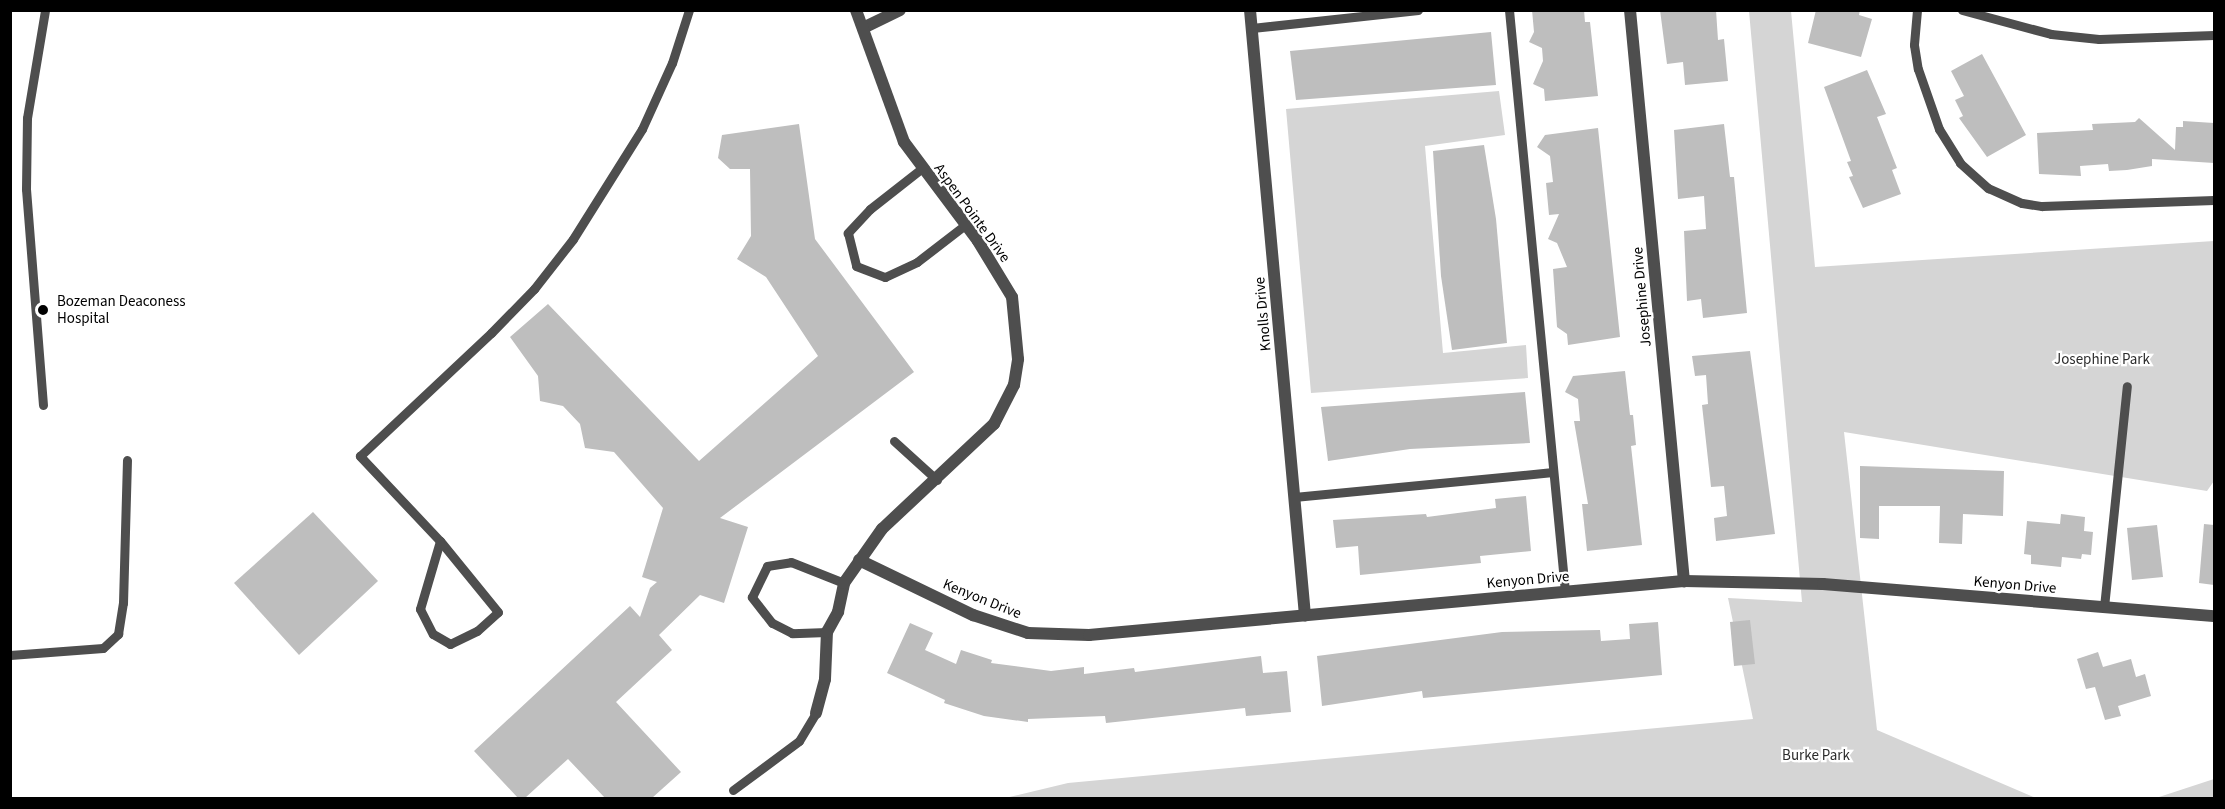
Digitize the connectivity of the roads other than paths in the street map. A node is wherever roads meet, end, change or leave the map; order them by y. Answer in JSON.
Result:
{"nodes":[{"id":1,"x":45,"y":10,"type":"edge"},
{"id":2,"x":689,"y":10,"type":"edge"},
{"id":3,"x":856,"y":10,"type":"edge"},
{"id":4,"x":900,"y":10,"type":"edge"},
{"id":5,"x":1250,"y":10,"type":"edge"},
{"id":6,"x":1418,"y":10,"type":"edge"},
{"id":7,"x":1509,"y":10,"type":"edge"},
{"id":8,"x":1630,"y":10,"type":"edge"},
{"id":9,"x":1917,"y":10,"type":"edge"},
{"id":10,"x":1962,"y":10,"type":"edge"},
{"id":11,"x":862,"y":28,"type":"junction"},
{"id":12,"x":1252,"y":28,"type":"junction"},
{"id":13,"x":2214,"y":35,"type":"edge"},
{"id":14,"x":921,"y":169,"type":"junction"},
{"id":15,"x":2214,"y":200,"type":"edge"},
{"id":16,"x":965,"y":225,"type":"junction"},
{"id":17,"x":2127,"y":386,"type":"dead end"},
{"id":18,"x":43,"y":405,"type":"dead end"},
{"id":19,"x":894,"y":441,"type":"dead end"},
{"id":20,"x":127,"y":460,"type":"dead end"},
{"id":21,"x":1553,"y":472,"type":"junction"},
{"id":22,"x":937,"y":480,"type":"junction"},
{"id":23,"x":1294,"y":497,"type":"junction"},
{"id":24,"x":440,"y":541,"type":"junction"},
{"id":25,"x":859,"y":560,"type":"junction"},
{"id":26,"x":1684,"y":581,"type":"junction"},
{"id":27,"x":844,"y":583,"type":"junction"},
{"id":28,"x":1565,"y":592,"type":"junction"},
{"id":29,"x":2104,"y":607,"type":"junction"},
{"id":30,"x":1305,"y":616,"type":"junction"},
{"id":31,"x":2214,"y":616,"type":"edge"},
{"id":32,"x":827,"y":632,"type":"junction"},
{"id":33,"x":10,"y":655,"type":"edge"},
{"id":34,"x":816,"y":713,"type":"joint"},
{"id":35,"x":733,"y":790,"type":"dead end"}],
"edges":[{"from":1,"to":18,"type":"lane"},
{"from":2,"to":24,"type":"lane"},
{"from":3,"to":11,"type":"street","name":"Aspen Pointe Drive"},
{"from":4,"to":11,"type":"street"},
{"from":5,"to":12,"type":"street","name":"Knolls Drive"},
{"from":6,"to":12,"type":"lane"},
{"from":7,"to":21,"type":"lane"},
{"from":8,"to":26,"type":"street","name":"Josephine Drive"},
{"from":9,"to":15,"type":"lane"},
{"from":10,"to":13,"type":"lane"},
{"from":11,"to":14,"type":"street","name":"Aspen Pointe Drive"},
{"from":12,"to":23,"type":"street","name":"Knolls Drive"},
{"from":14,"to":16,"type":"street","name":"Aspen Pointe Drive"},
{"from":14,"to":16,"type":"lane"},
{"from":16,"to":22,"type":"street","name":"Aspen Pointe Drive"},
{"from":17,"to":29,"type":"lane"},
{"from":19,"to":22,"type":"lane"},
{"from":20,"to":33,"type":"lane"},
{"from":21,"to":23,"type":"lane"},
{"from":21,"to":28,"type":"lane"},
{"from":22,"to":25,"type":"street","name":"Aspen Pointe Drive"},
{"from":23,"to":30,"type":"street","name":"Knolls Drive"},
{"from":24,"to":24,"type":"lane"},
{"from":25,"to":27,"type":"street","name":"Aspen Pointe Drive"},
{"from":25,"to":30,"type":"street","name":"Kenyon Drive"},
{"from":26,"to":28,"type":"street","name":"Kenyon Drive"},
{"from":26,"to":29,"type":"street","name":"Kenyon Drive"},
{"from":27,"to":32,"type":"street"},
{"from":27,"to":32,"type":"lane"},
{"from":28,"to":30,"type":"street","name":"Kenyon Drive"},
{"from":29,"to":31,"type":"street","name":"Kenyon Drive"},
{"from":32,"to":34,"type":"street"},
{"from":34,"to":35,"type":"lane"}]}
